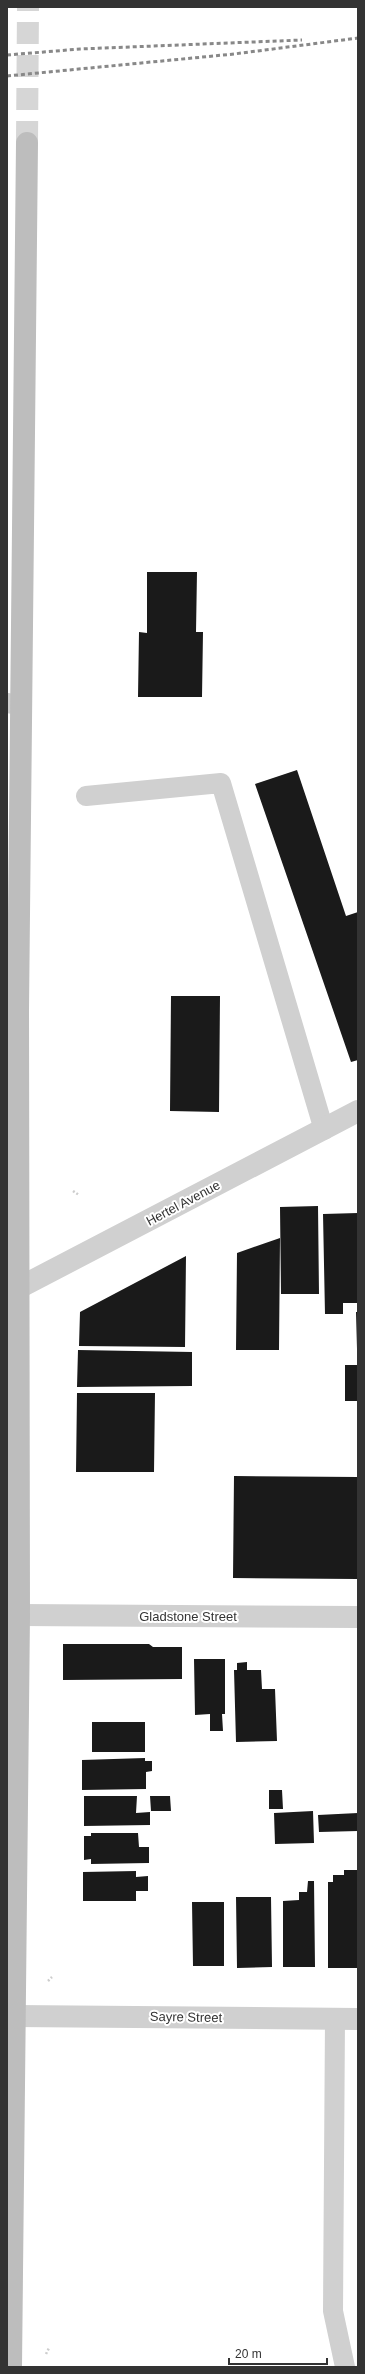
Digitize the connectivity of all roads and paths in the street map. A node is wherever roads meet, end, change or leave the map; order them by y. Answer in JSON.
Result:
{"nodes":[{"id":1,"x":27,"y":143,"type":"tunnel mouth"},
{"id":2,"x":14,"y":704,"type":"edge"},
{"id":3,"x":86,"y":796,"type":"dead end"},
{"id":4,"x":358,"y":1112,"type":"edge"},
{"id":5,"x":324,"y":1130,"type":"junction"},
{"id":6,"x":73,"y":1191,"type":"dead end"},
{"id":7,"x":79,"y":1195,"type":"dead end"},
{"id":8,"x":12,"y":1292,"type":"edge"},
{"id":9,"x":19,"y":1615,"type":"junction"},
{"id":10,"x":358,"y":1617,"type":"edge"},
{"id":11,"x":52,"y":1977,"type":"dead end"},
{"id":12,"x":48,"y":1980,"type":"dead end"},
{"id":13,"x":14,"y":2016,"type":"junction"},
{"id":14,"x":334,"y":2019,"type":"junction"},
{"id":15,"x":358,"y":2019,"type":"edge"},
{"id":16,"x":49,"y":2348,"type":"dead end"},
{"id":17,"x":46,"y":2354,"type":"dead end"},
{"id":18,"x":11,"y":2367,"type":"edge"},
{"id":19,"x":344,"y":2367,"type":"edge"}],
"edges":[{"from":1,"to":2,"type":"main road"},
{"from":2,"to":8,"type":"main road"},
{"from":3,"to":5,"type":"lane"},
{"from":4,"to":5,"type":"street","name":"Hertel Avenue"},
{"from":5,"to":8,"type":"street","name":"Hertel Avenue"},
{"from":6,"to":7,"type":"path"},
{"from":8,"to":9,"type":"main road"},
{"from":9,"to":10,"type":"street","name":"Gladstone Street"},
{"from":9,"to":13,"type":"main road"},
{"from":11,"to":12,"type":"path"},
{"from":13,"to":14,"type":"street","name":"Sayre Street"},
{"from":13,"to":18,"type":"main road"},
{"from":14,"to":15,"type":"street","name":"Sayre Street"},
{"from":14,"to":19,"type":"lane"},
{"from":16,"to":17,"type":"path"}]}
